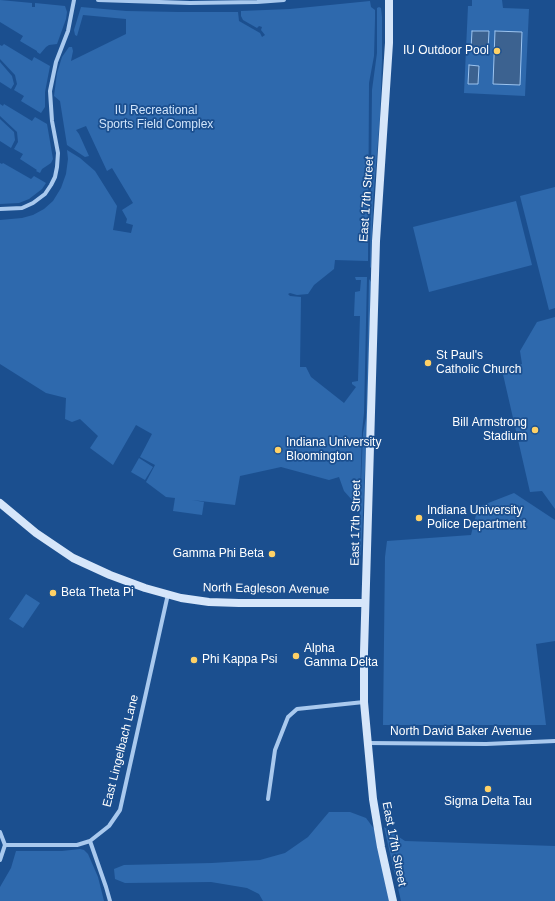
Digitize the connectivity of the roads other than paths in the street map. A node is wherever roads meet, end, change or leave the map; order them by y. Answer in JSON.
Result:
{"nodes":[{"id":1,"x":74,"y":0,"type":"edge"},
{"id":2,"x":98,"y":0,"type":"edge"},
{"id":3,"x":284,"y":0,"type":"edge"},
{"id":4,"x":389,"y":0,"type":"edge"},
{"id":5,"x":0,"y":209,"type":"edge"},
{"id":6,"x":0,"y":503,"type":"edge"},
{"id":7,"x":168,"y":594,"type":"junction"},
{"id":8,"x":365,"y":603,"type":"junction"},
{"id":9,"x":364,"y":702,"type":"junction"},
{"id":10,"x":555,"y":741,"type":"edge"},
{"id":11,"x":366,"y":743,"type":"junction"},
{"id":12,"x":268,"y":799,"type":"dead end"},
{"id":13,"x":0,"y":832,"type":"edge"},
{"id":14,"x":90,"y":841,"type":"junction"},
{"id":15,"x":5,"y":845,"type":"junction"},
{"id":16,"x":0,"y":860,"type":"edge"},
{"id":17,"x":110,"y":901,"type":"edge"},
{"id":18,"x":393,"y":901,"type":"edge"}],
"edges":[{"from":1,"to":5,"type":"street"},
{"from":2,"to":3,"type":"street"},
{"from":4,"to":8,"type":"main road","name":"East 17th Street"},
{"from":6,"to":7,"type":"main road","name":"North Eagleson Avenue"},
{"from":7,"to":8,"type":"main road","name":"North Eagleson Avenue"},
{"from":7,"to":14,"type":"street","name":"East Lingelbach Lane"},
{"from":8,"to":9,"type":"main road","name":"East 17th Street"},
{"from":9,"to":11,"type":"main road","name":"East 17th Street"},
{"from":9,"to":12,"type":"street"},
{"from":10,"to":11,"type":"street","name":"North David Baker Avenue"},
{"from":11,"to":18,"type":"main road","name":"East 17th Street"},
{"from":13,"to":15,"type":"street"},
{"from":14,"to":15,"type":"street"},
{"from":14,"to":17,"type":"street"},
{"from":15,"to":16,"type":"street"}]}
